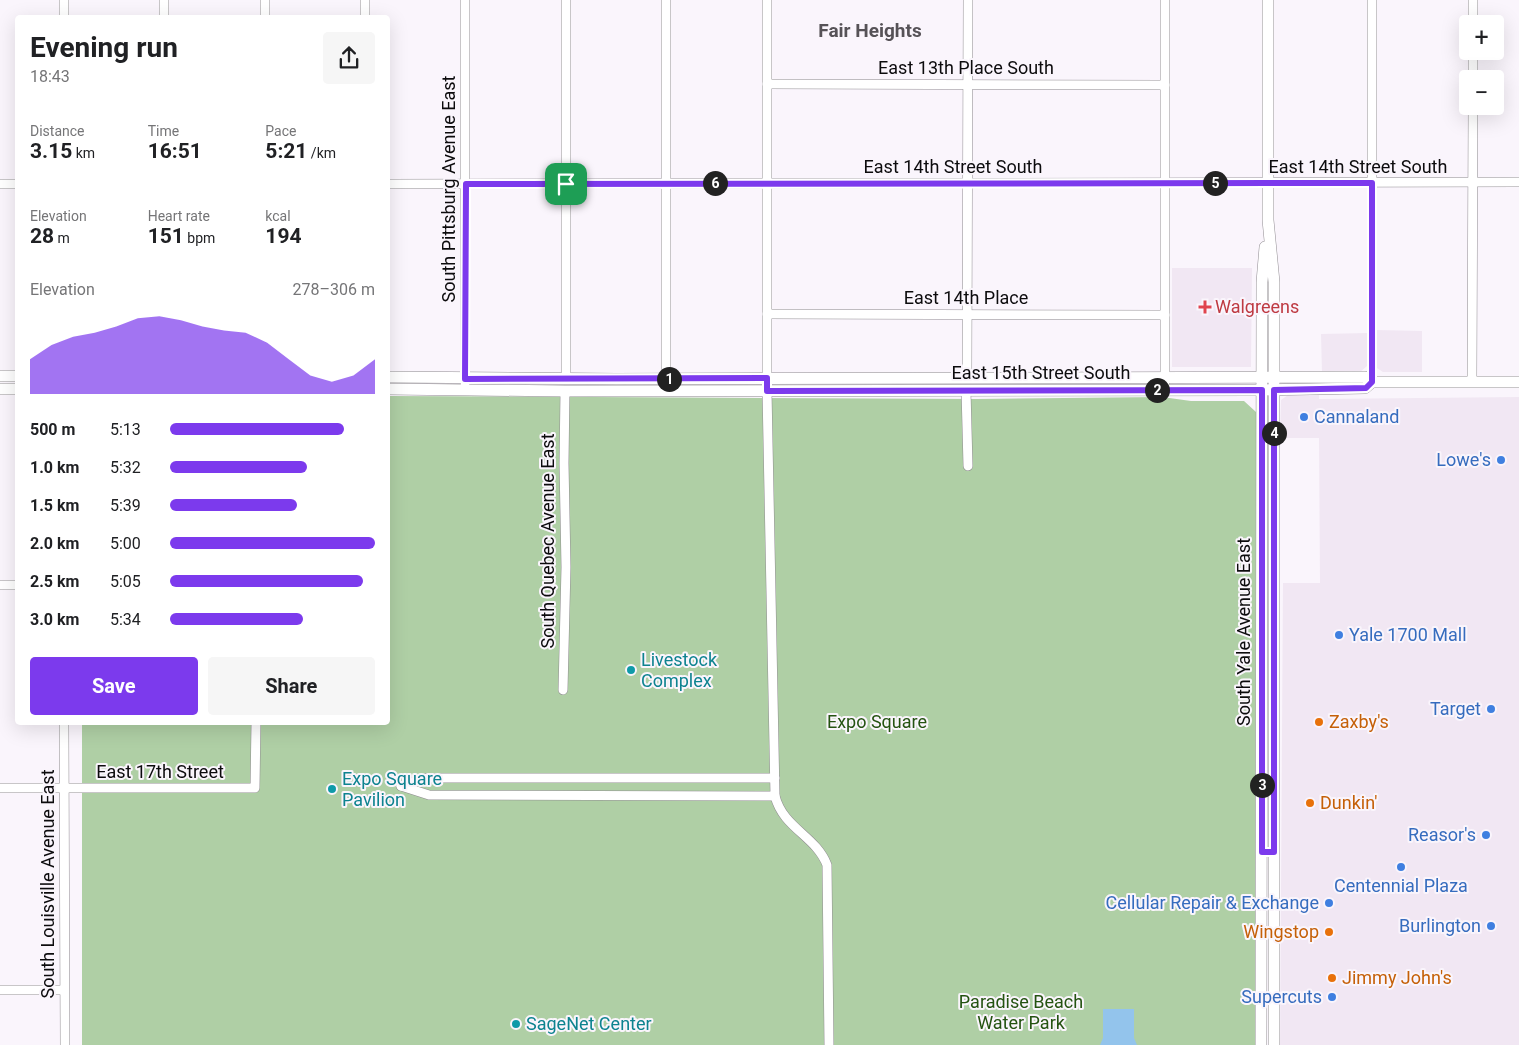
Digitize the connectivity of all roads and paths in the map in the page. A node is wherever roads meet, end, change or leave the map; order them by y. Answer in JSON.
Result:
{"nodes":[{"id":1,"x":64,"y":0,"type":"edge"},
{"id":2,"x":164,"y":0,"type":"edge"},
{"id":3,"x":265,"y":0,"type":"edge"},
{"id":4,"x":365,"y":0,"type":"edge"},
{"id":5,"x":465,"y":0,"type":"edge"},
{"id":6,"x":566,"y":0,"type":"edge"},
{"id":7,"x":666,"y":0,"type":"edge"},
{"id":8,"x":767,"y":0,"type":"edge"},
{"id":9,"x":968,"y":0,"type":"edge"},
{"id":10,"x":1165,"y":0,"type":"edge"},
{"id":11,"x":1268,"y":0,"type":"edge"},
{"id":12,"x":1372,"y":0,"type":"edge"},
{"id":13,"x":1473,"y":0,"type":"edge"},
{"id":14,"x":64,"y":15,"type":"edge"},
{"id":15,"x":164,"y":15,"type":"edge"},
{"id":16,"x":265,"y":15,"type":"edge"},
{"id":17,"x":365,"y":15,"type":"edge"},
{"id":18,"x":1473,"y":15,"type":"edge"},
{"id":19,"x":767,"y":84,"type":"junction"},
{"id":20,"x":968,"y":84,"type":"junction"},
{"id":21,"x":1165,"y":85,"type":"junction"},
{"id":22,"x":1473,"y":115,"type":"edge"},
{"id":23,"x":1473,"y":182,"type":"junction"},
{"id":24,"x":1519,"y":182,"type":"edge"},
{"id":25,"x":665,"y":183,"type":"junction"},
{"id":26,"x":767,"y":183,"type":"junction"},
{"id":27,"x":1165,"y":183,"type":"junction"},
{"id":28,"x":1268,"y":183,"type":"junction"},
{"id":29,"x":1372,"y":183,"type":"junction"},
{"id":30,"x":0,"y":184,"type":"edge"},
{"id":31,"x":15,"y":184,"type":"edge"},
{"id":32,"x":390,"y":184,"type":"edge"},
{"id":33,"x":466,"y":184,"type":"junction"},
{"id":34,"x":566,"y":184,"type":"junction"},
{"id":35,"x":968,"y":184,"type":"junction"},
{"id":36,"x":1268,"y":220,"type":"junction"},
{"id":37,"x":1262,"y":282,"type":"junction"},
{"id":38,"x":1274,"y":282,"type":"junction"},
{"id":39,"x":767,"y":314,"type":"junction"},
{"id":40,"x":968,"y":315,"type":"junction"},
{"id":41,"x":1165,"y":315,"type":"junction"},
{"id":42,"x":0,"y":376,"type":"edge"},
{"id":43,"x":15,"y":376,"type":"edge"},
{"id":44,"x":390,"y":377,"type":"edge"},
{"id":45,"x":767,"y":378,"type":"junction"},
{"id":46,"x":967,"y":378,"type":"junction"},
{"id":47,"x":1164,"y":378,"type":"junction"},
{"id":48,"x":1262,"y":378,"type":"junction"},
{"id":49,"x":566,"y":379,"type":"junction"},
{"id":50,"x":1372,"y":382,"type":"junction"},
{"id":51,"x":1472,"y":382,"type":"junction"},
{"id":52,"x":1519,"y":382,"type":"edge"},
{"id":53,"x":1274,"y":384,"type":"junction"},
{"id":54,"x":465,"y":385,"type":"junction"},
{"id":55,"x":666,"y":385,"type":"junction"},
{"id":56,"x":0,"y":388,"type":"edge"},
{"id":57,"x":15,"y":388,"type":"edge"},
{"id":58,"x":390,"y":389,"type":"edge"},
{"id":59,"x":966,"y":390,"type":"junction"},
{"id":60,"x":1165,"y":390,"type":"junction"},
{"id":61,"x":1262,"y":390,"type":"junction"},
{"id":62,"x":565,"y":391,"type":"junction"},
{"id":63,"x":767,"y":391,"type":"junction"},
{"id":64,"x":968,"y":466,"type":"dead end"},
{"id":65,"x":1261,"y":544,"type":"junction"},
{"id":66,"x":1275,"y":544,"type":"junction"},
{"id":67,"x":0,"y":585,"type":"edge"},
{"id":68,"x":15,"y":585,"type":"edge"},
{"id":69,"x":563,"y":690,"type":"dead end"},
{"id":70,"x":1261,"y":696,"type":"junction"},
{"id":71,"x":1274,"y":696,"type":"junction"},
{"id":72,"x":64,"y":725,"type":"edge"},
{"id":73,"x":256,"y":725,"type":"edge"},
{"id":74,"x":775,"y":778,"type":"junction"},
{"id":75,"x":1262,"y":784,"type":"junction"},
{"id":76,"x":1274,"y":784,"type":"junction"},
{"id":77,"x":0,"y":788,"type":"edge"},
{"id":78,"x":65,"y":788,"type":"junction"},
{"id":79,"x":775,"y":796,"type":"junction"},
{"id":80,"x":1262,"y":852,"type":"junction"},
{"id":81,"x":1274,"y":852,"type":"junction"},
{"id":82,"x":1262,"y":942,"type":"junction"},
{"id":83,"x":1274,"y":942,"type":"junction"},
{"id":84,"x":0,"y":990,"type":"edge"},
{"id":85,"x":64,"y":990,"type":"junction"},
{"id":86,"x":65,"y":1045,"type":"edge"},
{"id":87,"x":829,"y":1045,"type":"edge"},
{"id":88,"x":1261,"y":1045,"type":"edge"},
{"id":89,"x":1274,"y":1045,"type":"edge"}],
"edges":[{"from":1,"to":14,"type":"street"},
{"from":2,"to":15,"type":"street"},
{"from":3,"to":16,"type":"street"},
{"from":4,"to":17,"type":"street"},
{"from":5,"to":33,"type":"street","name":"South Pittsburg Avenue East"},
{"from":6,"to":34,"type":"street"},
{"from":7,"to":25,"type":"street"},
{"from":8,"to":19,"type":"street"},
{"from":9,"to":20,"type":"street"},
{"from":10,"to":21,"type":"street"},
{"from":11,"to":28,"type":"main road","name":"South Yale Avenue East"},
{"from":12,"to":29,"type":"street"},
{"from":13,"to":18,"type":"street"},
{"from":19,"to":20,"type":"street","name":"East 13th Place South"},
{"from":19,"to":26,"type":"street"},
{"from":20,"to":21,"type":"street","name":"East 13th Place South"},
{"from":20,"to":35,"type":"street"},
{"from":21,"to":27,"type":"street"},
{"from":22,"to":23,"type":"street"},
{"from":23,"to":24,"type":"street","name":"East 14th Street South"},
{"from":23,"to":29,"type":"street","name":"East 14th Street South"},
{"from":23,"to":51,"type":"street"},
{"from":25,"to":26,"type":"street","name":"East 14th Street South"},
{"from":25,"to":34,"type":"street","name":"East 14th Street South"},
{"from":25,"to":55,"type":"street"},
{"from":26,"to":35,"type":"street","name":"East 14th Street South"},
{"from":26,"to":39,"type":"street"},
{"from":27,"to":28,"type":"street","name":"East 14th Street South"},
{"from":27,"to":35,"type":"street","name":"East 14th Street South"},
{"from":27,"to":41,"type":"street"},
{"from":28,"to":29,"type":"street","name":"East 14th Street South"},
{"from":28,"to":36,"type":"main road","name":"South Yale Avenue East"},
{"from":29,"to":50,"type":"street"},
{"from":30,"to":31,"type":"street"},
{"from":32,"to":33,"type":"street","name":"East 14th Street South"},
{"from":33,"to":34,"type":"street","name":"East 14th Street South"},
{"from":33,"to":54,"type":"street","name":"South Pittsburg Avenue East"},
{"from":34,"to":49,"type":"street"},
{"from":35,"to":40,"type":"street"},
{"from":36,"to":37,"type":"main road","name":"South Yale Avenue East"},
{"from":36,"to":38,"type":"main road","name":"South Yale Avenue East"},
{"from":37,"to":38,"type":"main road"},
{"from":37,"to":48,"type":"main road","name":"South Yale Avenue East"},
{"from":38,"to":53,"type":"main road","name":"South Yale Avenue East"},
{"from":39,"to":40,"type":"street","name":"East 14th Place"},
{"from":39,"to":45,"type":"street"},
{"from":40,"to":41,"type":"street","name":"East 14th Place"},
{"from":40,"to":46,"type":"street"},
{"from":41,"to":47,"type":"street"},
{"from":42,"to":43,"type":"main road"},
{"from":44,"to":54,"type":"main road"},
{"from":45,"to":46,"type":"main road","name":"East 15th Street South"},
{"from":45,"to":55,"type":"main road","name":"East 15th Street South"},
{"from":45,"to":63,"type":"main road"},
{"from":46,"to":47,"type":"main road","name":"East 15th Street South"},
{"from":46,"to":59,"type":"main road"},
{"from":47,"to":48,"type":"main road","name":"East 15th Street South"},
{"from":47,"to":60,"type":"street"},
{"from":48,"to":53,"type":"main road","name":"East 15th Street South"},
{"from":48,"to":61,"type":"main road","name":"South Yale Avenue East"},
{"from":49,"to":54,"type":"main road"},
{"from":49,"to":55,"type":"main road"},
{"from":49,"to":62,"type":"main road"},
{"from":50,"to":51,"type":"main road","name":"East 15th Street South"},
{"from":50,"to":53,"type":"main road","name":"East 15th Street South"},
{"from":51,"to":52,"type":"main road","name":"East 15th Street South"},
{"from":53,"to":61,"type":"main road","name":"East 15th Street South"},
{"from":53,"to":66,"type":"main road","name":"South Yale Avenue East"},
{"from":54,"to":58,"type":"main road"},
{"from":54,"to":62,"type":"main road"},
{"from":55,"to":62,"type":"main road"},
{"from":55,"to":63,"type":"main road","name":"East 15th Street South"},
{"from":56,"to":57,"type":"main road"},
{"from":59,"to":60,"type":"main road","name":"East 15th Street South"},
{"from":59,"to":63,"type":"main road","name":"East 15th Street South"},
{"from":59,"to":64,"type":"street"},
{"from":60,"to":61,"type":"main road","name":"East 15th Street South"},
{"from":61,"to":65,"type":"main road","name":"South Yale Avenue East"},
{"from":62,"to":69,"type":"street","name":"South Quebec Avenue East"},
{"from":63,"to":74,"type":"street"},
{"from":65,"to":66,"type":"main road"},
{"from":65,"to":70,"type":"main road","name":"South Yale Avenue East"},
{"from":66,"to":71,"type":"main road","name":"South Yale Avenue East"},
{"from":67,"to":68,"type":"street"},
{"from":70,"to":71,"type":"main road"},
{"from":70,"to":75,"type":"main road","name":"South Yale Avenue East"},
{"from":71,"to":76,"type":"main road","name":"South Yale Avenue East"},
{"from":72,"to":78,"type":"street","name":"South Louisville Avenue East"},
{"from":73,"to":78,"type":"street","name":"East 17th Street"},
{"from":74,"to":79,"type":"street"},
{"from":74,"to":79,"type":"street"},
{"from":75,"to":76,"type":"main road"},
{"from":75,"to":80,"type":"main road","name":"South Yale Avenue East"},
{"from":76,"to":81,"type":"main road","name":"South Yale Avenue East"},
{"from":77,"to":78,"type":"street","name":"East 17th Street"},
{"from":78,"to":85,"type":"street","name":"South Louisville Avenue East"},
{"from":79,"to":87,"type":"street"},
{"from":80,"to":81,"type":"main road"},
{"from":80,"to":82,"type":"main road","name":"South Yale Avenue East"},
{"from":81,"to":83,"type":"main road","name":"South Yale Avenue East"},
{"from":82,"to":83,"type":"main road"},
{"from":82,"to":88,"type":"main road","name":"South Yale Avenue East"},
{"from":83,"to":89,"type":"main road","name":"South Yale Avenue East"},
{"from":84,"to":85,"type":"street"},
{"from":85,"to":86,"type":"street","name":"South Louisville Avenue East"}]}
